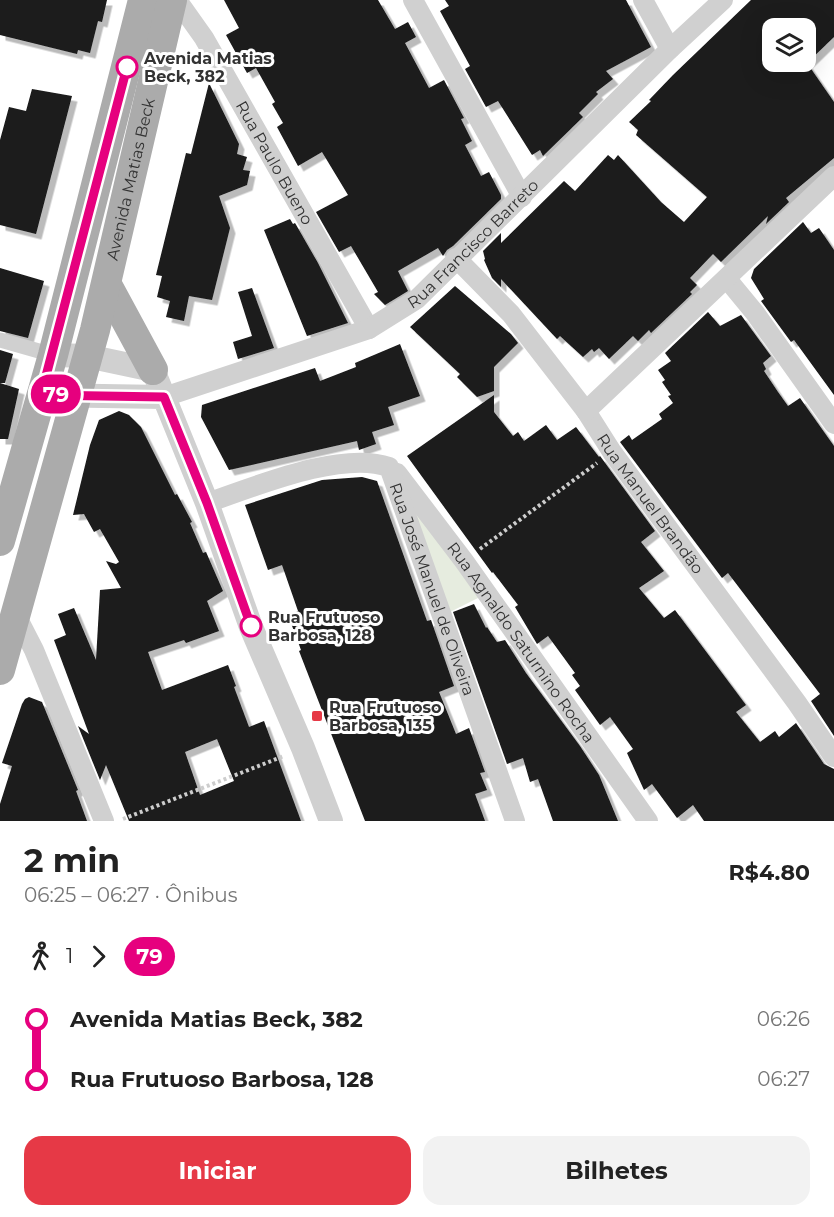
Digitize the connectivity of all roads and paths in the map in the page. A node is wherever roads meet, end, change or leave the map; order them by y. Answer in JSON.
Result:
{"nodes":[{"id":1,"x":143,"y":0,"type":"edge"},
{"id":2,"x":172,"y":0,"type":"edge"},
{"id":3,"x":177,"y":0,"type":"edge"},
{"id":4,"x":413,"y":0,"type":"edge"},
{"id":5,"x":643,"y":0,"type":"edge"},
{"id":6,"x":723,"y":0,"type":"edge"},
{"id":7,"x":670,"y":49,"type":"junction"},
{"id":8,"x":834,"y":176,"type":"edge"},
{"id":9,"x":522,"y":197,"type":"junction"},
{"id":10,"x":456,"y":258,"type":"junction"},
{"id":11,"x":728,"y":279,"type":"junction"},
{"id":12,"x":107,"y":285,"type":"junction"},
{"id":13,"x":369,"y":328,"type":"junction"},
{"id":14,"x":0,"y":340,"type":"edge"},
{"id":15,"x":53,"y":354,"type":"junction"},
{"id":16,"x":87,"y":356,"type":"junction"},
{"id":17,"x":158,"y":383,"type":"junction"},
{"id":18,"x":76,"y":394,"type":"junction"},
{"id":19,"x":41,"y":395,"type":"junction"},
{"id":20,"x":586,"y":411,"type":"junction"},
{"id":21,"x":834,"y":424,"type":"edge"},
{"id":22,"x":612,"y":452,"type":"junction"},
{"id":23,"x":389,"y":467,"type":"junction"},
{"id":24,"x":207,"y":503,"type":"junction"},
{"id":25,"x":0,"y":541,"type":"edge"},
{"id":26,"x":464,"y":561,"type":"junction"},
{"id":27,"x":16,"y":615,"type":"junction"},
{"id":28,"x":0,"y":670,"type":"edge"},
{"id":29,"x":303,"y":748,"type":"junction"},
{"id":30,"x":834,"y":757,"type":"edge"},
{"id":31,"x":104,"y":821,"type":"edge"},
{"id":32,"x":117,"y":821,"type":"edge"},
{"id":33,"x":331,"y":821,"type":"edge"},
{"id":34,"x":515,"y":821,"type":"edge"},
{"id":35,"x":648,"y":821,"type":"edge"}],
"edges":[{"from":1,"to":15,"type":"main road","name":"Avenida Matias Beck"},
{"from":2,"to":12,"type":"main road","name":"Avenida Matias Beck"},
{"from":3,"to":13,"type":"street","name":"Rua Paulo Bueno"},
{"from":4,"to":9,"type":"street"},
{"from":5,"to":7,"type":"street"},
{"from":6,"to":7,"type":"street","name":"Rua Francisco Barreto"},
{"from":7,"to":9,"type":"street","name":"Rua Francisco Barreto"},
{"from":8,"to":11,"type":"street"},
{"from":9,"to":10,"type":"street","name":"Rua Francisco Barreto"},
{"from":10,"to":13,"type":"street","name":"Rua Francisco Barreto"},
{"from":10,"to":20,"type":"street","name":"Rua Manuel Brandão"},
{"from":11,"to":20,"type":"street"},
{"from":11,"to":21,"type":"street"},
{"from":12,"to":16,"type":"main road","name":"Avenida Matias Beck"},
{"from":12,"to":17,"type":"main road"},
{"from":13,"to":17,"type":"street","name":"Rua Francisco Barreto"},
{"from":14,"to":15,"type":"street"},
{"from":15,"to":16,"type":"street"},
{"from":15,"to":19,"type":"main road","name":"Avenida Matias Beck"},
{"from":16,"to":17,"type":"street"},
{"from":16,"to":18,"type":"main road","name":"Avenida Matias Beck"},
{"from":17,"to":18,"type":"street"},
{"from":17,"to":24,"type":"street"},
{"from":18,"to":19,"type":"street"},
{"from":18,"to":27,"type":"main road","name":"Avenida Matias Beck"},
{"from":19,"to":25,"type":"main road","name":"Avenida Matias Beck"},
{"from":20,"to":22,"type":"street","name":"Rua Manuel Brandão"},
{"from":22,"to":26,"type":"path"},
{"from":22,"to":30,"type":"street","name":"Rua Manuel Brandão"},
{"from":23,"to":24,"type":"street","name":"Rua José Manuel de Oliveira"},
{"from":23,"to":26,"type":"street","name":"Rua Agnaldo Saturnino Rocha"},
{"from":23,"to":34,"type":"street","name":"Rua José Manuel de Oliveira"},
{"from":24,"to":29,"type":"street"},
{"from":26,"to":35,"type":"street","name":"Rua Agnaldo Saturnino Rocha"},
{"from":27,"to":28,"type":"main road","name":"Avenida Matias Beck"},
{"from":27,"to":31,"type":"street"},
{"from":29,"to":32,"type":"path"},
{"from":29,"to":33,"type":"street"}]}
